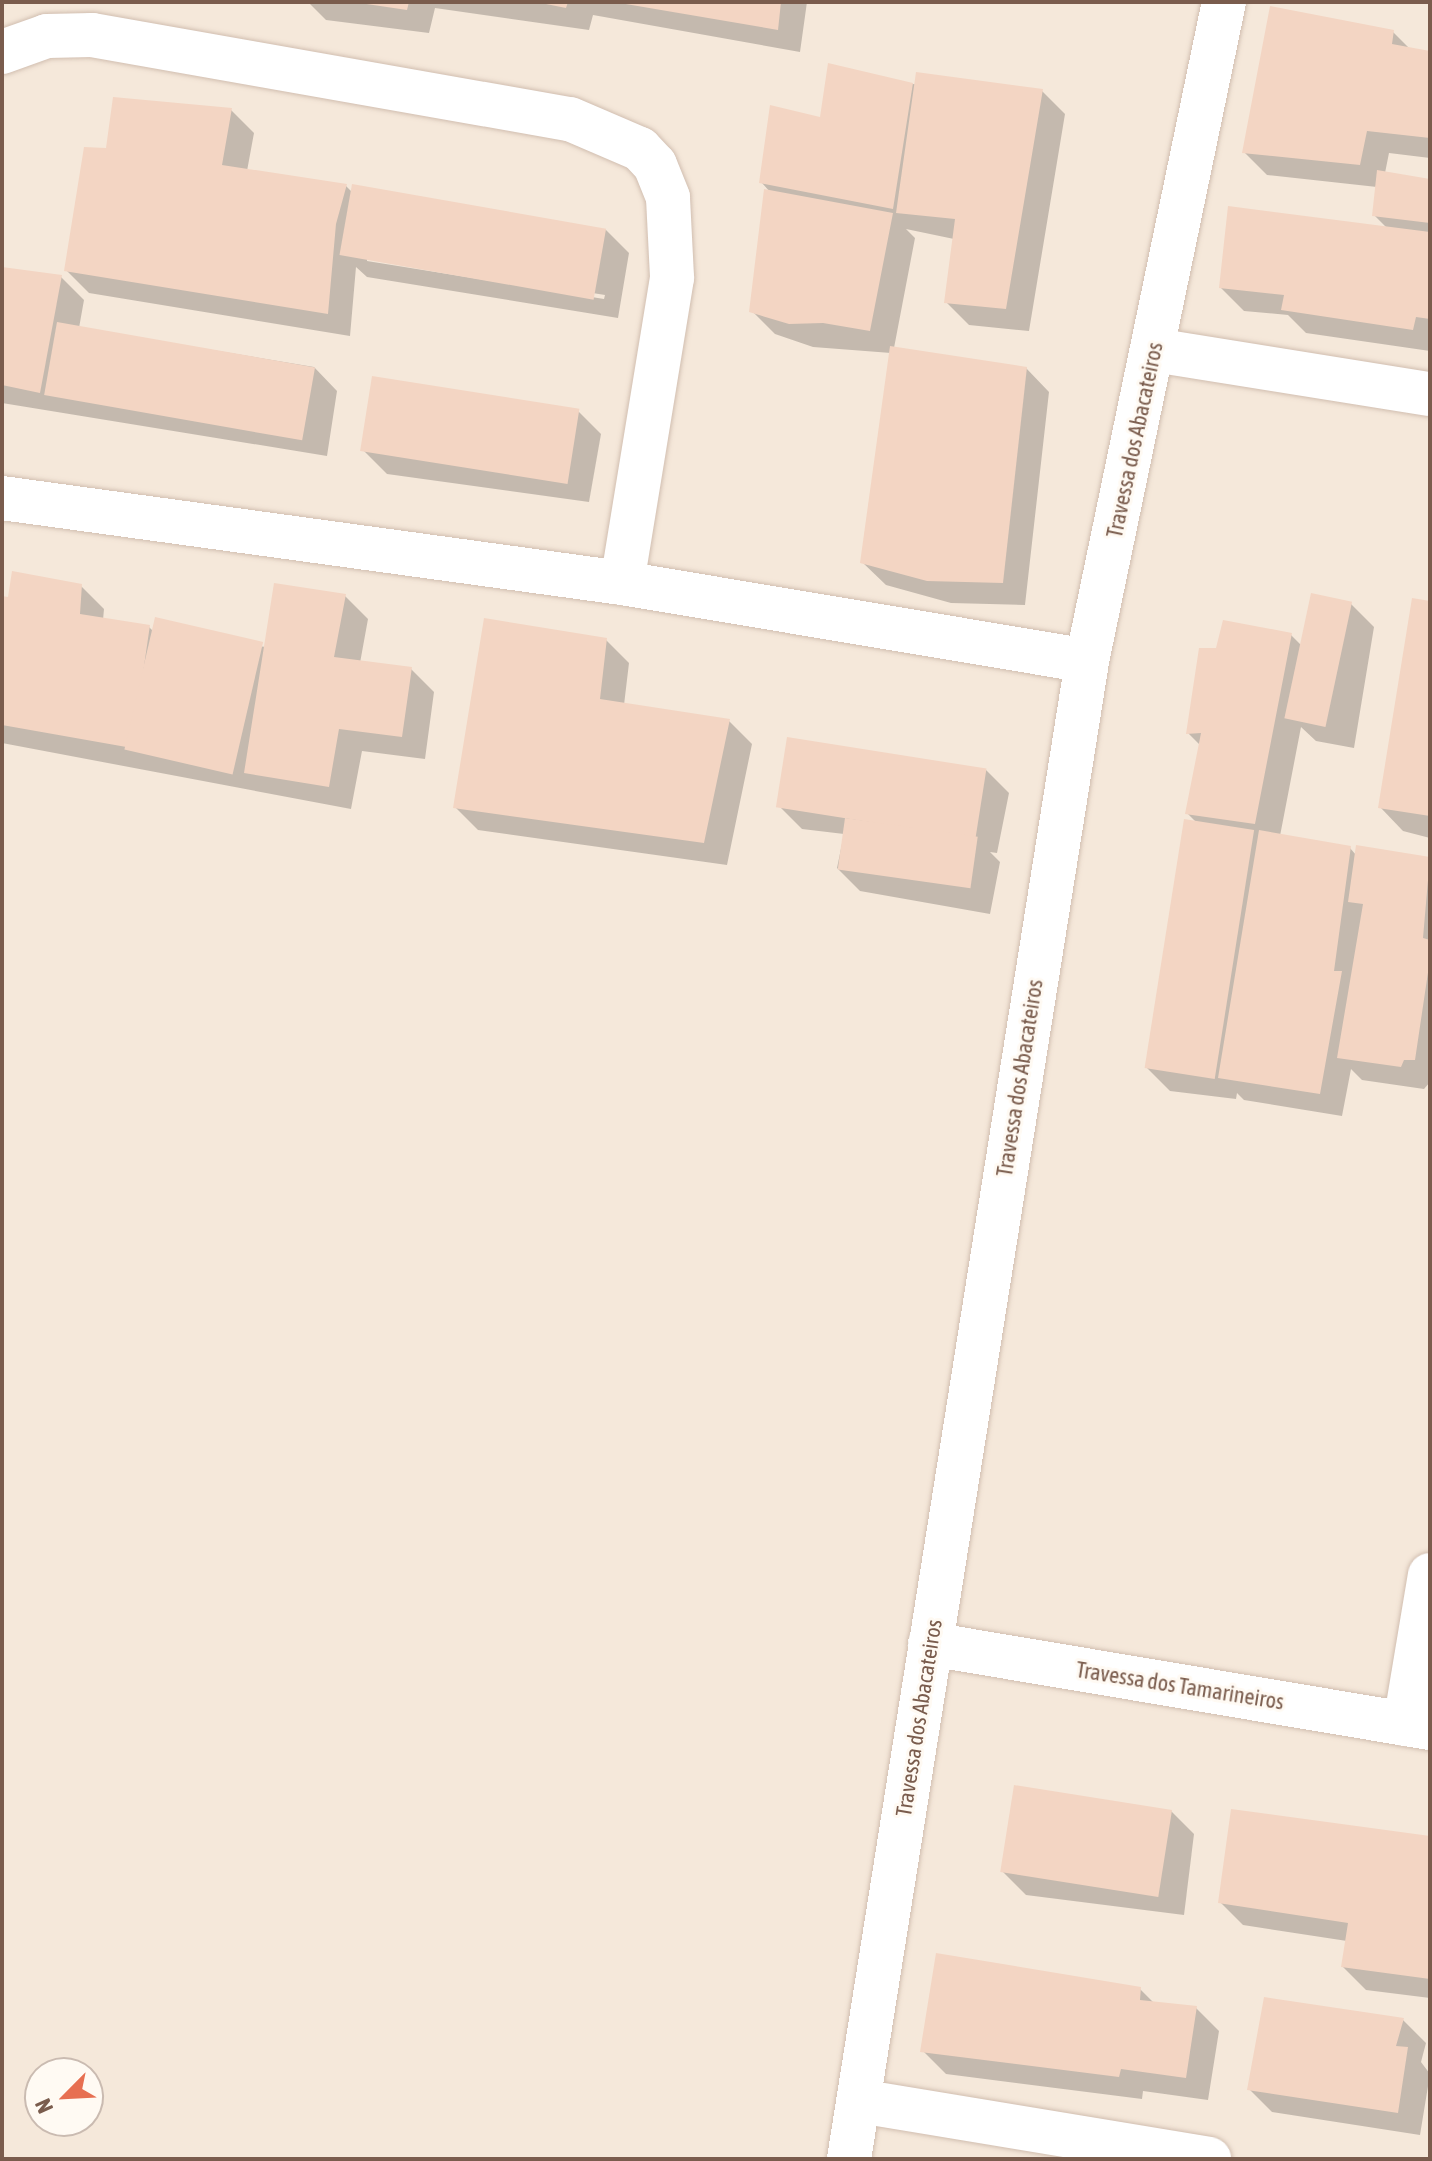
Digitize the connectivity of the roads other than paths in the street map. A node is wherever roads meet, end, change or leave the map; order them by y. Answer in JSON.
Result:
{"nodes":[{"id":1,"x":1224,"y":2,"type":"edge"},
{"id":2,"x":2,"y":52,"type":"edge"},
{"id":3,"x":1154,"y":350,"type":"junction"},
{"id":4,"x":1430,"y":394,"type":"edge"},
{"id":5,"x":2,"y":498,"type":"edge"},
{"id":6,"x":622,"y":583,"type":"junction"},
{"id":7,"x":1087,"y":661,"type":"junction"},
{"id":8,"x":1430,"y":1575,"type":"edge"},
{"id":9,"x":930,"y":1644,"type":"junction"},
{"id":10,"x":1417,"y":1726,"type":"edge"},
{"id":11,"x":859,"y":2101,"type":"junction"},
{"id":12,"x":849,"y":2159,"type":"edge"},
{"id":13,"x":1209,"y":2159,"type":"edge"}],
"edges":[{"from":1,"to":3,"type":"street","name":"Travessa dos Abacateiros"},
{"from":2,"to":6,"type":"street"},
{"from":3,"to":4,"type":"street"},
{"from":3,"to":7,"type":"street","name":"Travessa dos Abacateiros"},
{"from":5,"to":6,"type":"street"},
{"from":6,"to":7,"type":"street"},
{"from":7,"to":9,"type":"street","name":"Travessa dos Abacateiros"},
{"from":8,"to":10,"type":"street"},
{"from":9,"to":10,"type":"street","name":"Travessa dos Tamarineiros"},
{"from":9,"to":11,"type":"street","name":"Travessa dos Abacateiros"},
{"from":11,"to":12,"type":"street","name":"Travessa dos Abacateiros"},
{"from":11,"to":13,"type":"street"}]}
